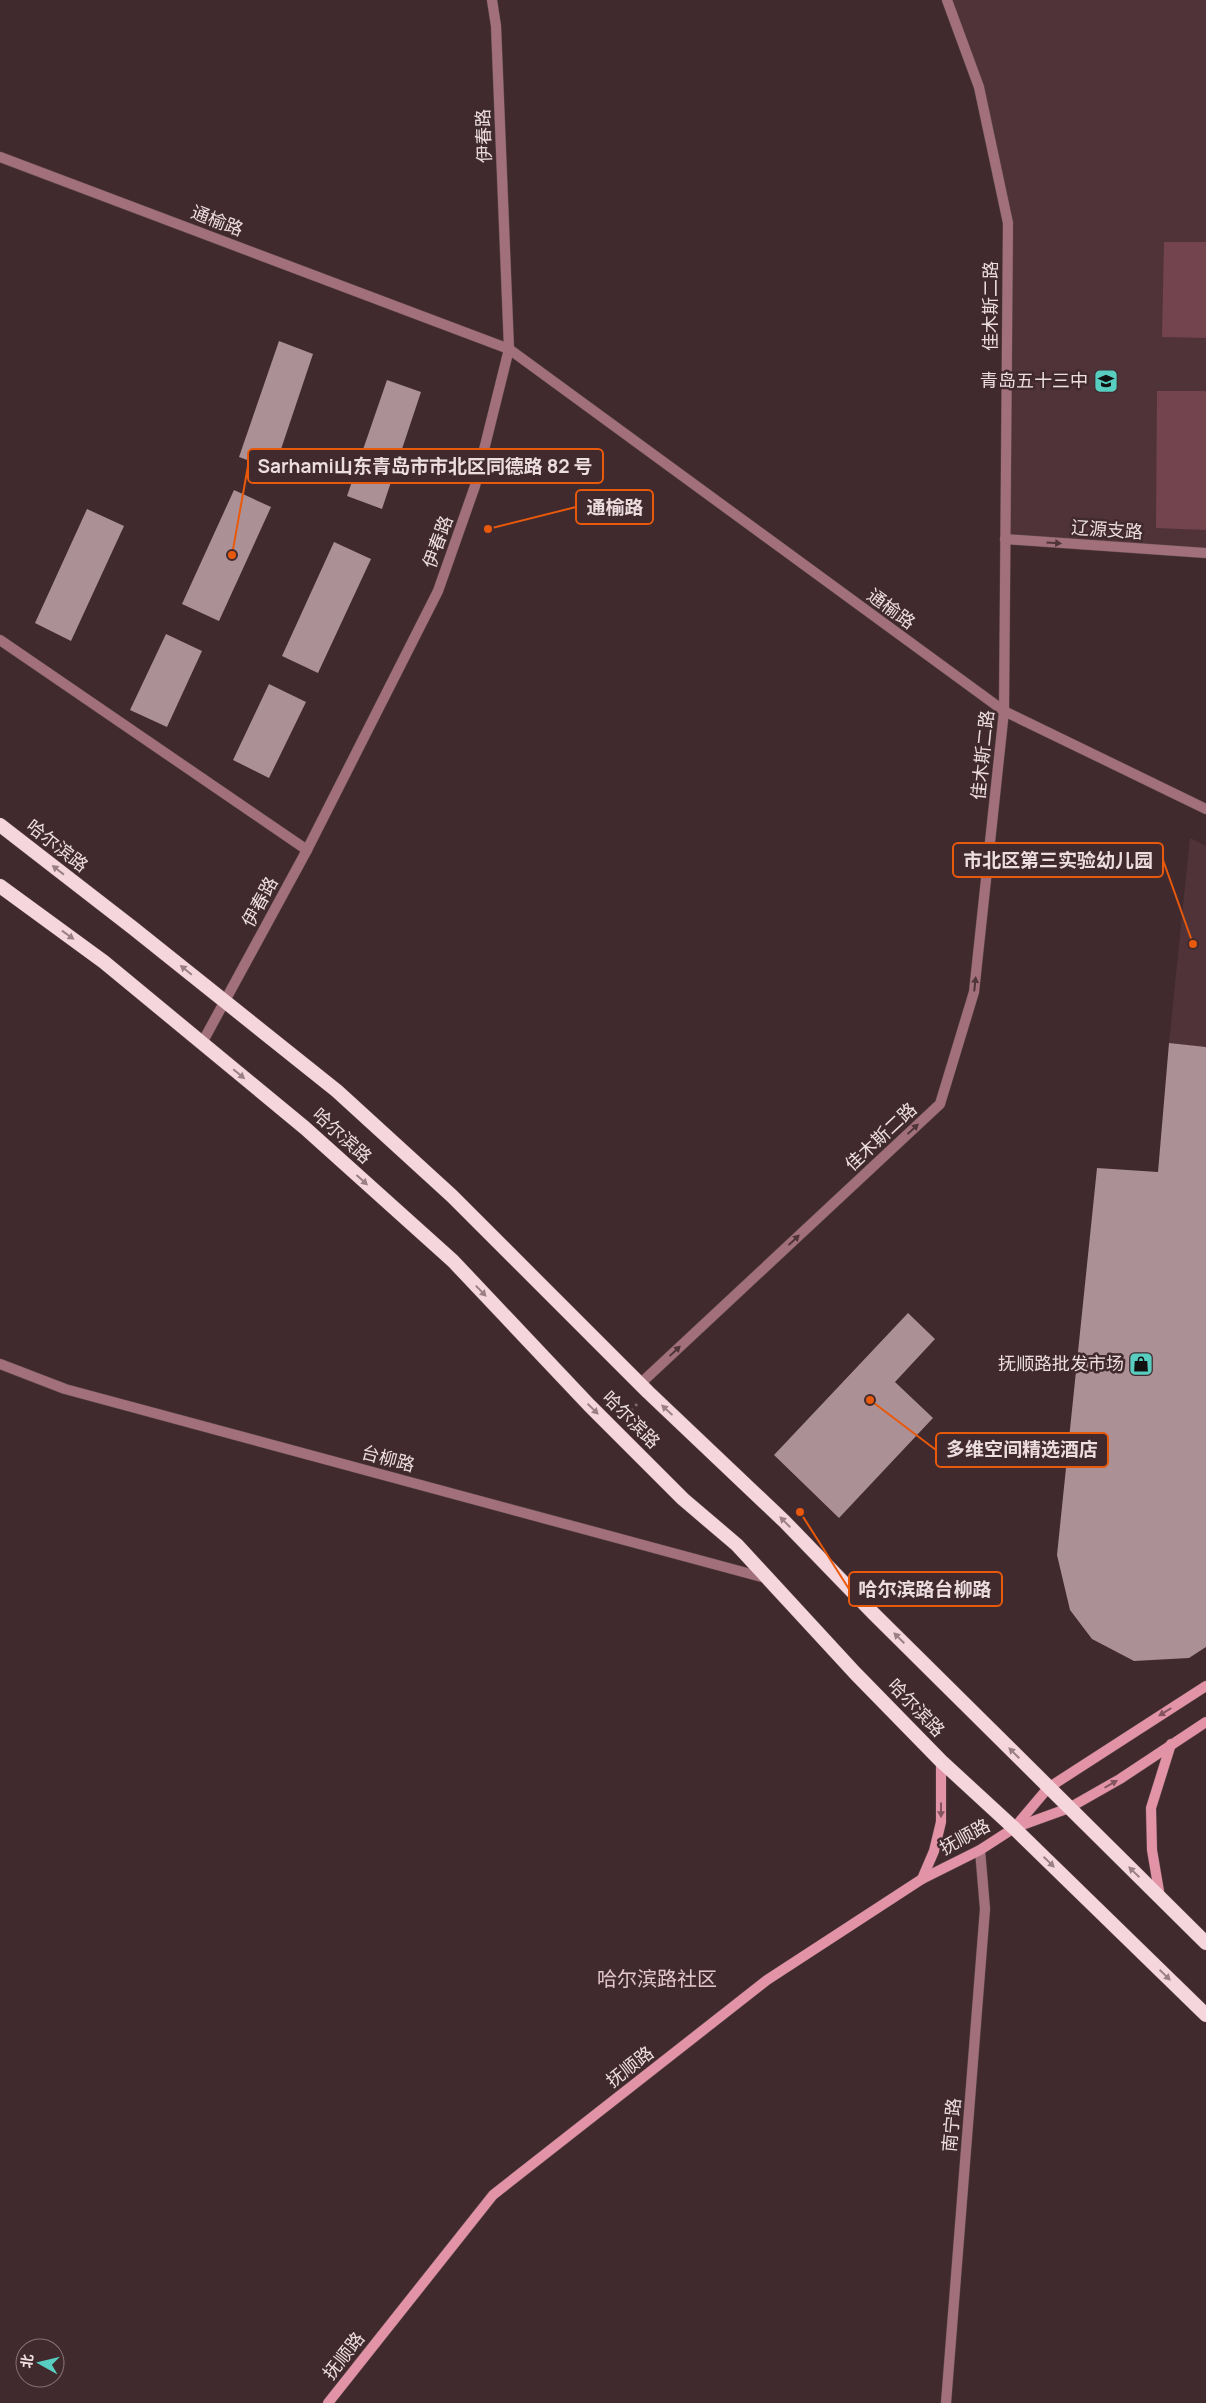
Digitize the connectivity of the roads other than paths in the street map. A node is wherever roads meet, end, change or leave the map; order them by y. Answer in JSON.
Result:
{"nodes":[{"id":1,"x":492,"y":0,"type":"edge"},
{"id":2,"x":947,"y":0,"type":"edge"},
{"id":3,"x":0,"y":157,"type":"edge"},
{"id":4,"x":508,"y":349,"type":"junction"},
{"id":5,"x":1005,"y":539,"type":"junction"},
{"id":6,"x":1206,"y":554,"type":"edge"},
{"id":7,"x":0,"y":640,"type":"edge"},
{"id":8,"x":1004,"y":711,"type":"junction"},
{"id":9,"x":1206,"y":809,"type":"edge"},
{"id":10,"x":0,"y":825,"type":"edge"},
{"id":11,"x":307,"y":850,"type":"junction"},
{"id":12,"x":0,"y":886,"type":"edge"},
{"id":13,"x":224,"y":1001,"type":"junction"},
{"id":14,"x":202,"y":1042,"type":"junction"},
{"id":15,"x":0,"y":1364,"type":"edge"},
{"id":16,"x":644,"y":1388,"type":"junction"},
{"id":17,"x":769,"y":1579,"type":"junction"},
{"id":18,"x":1206,"y":1686,"type":"edge"},
{"id":19,"x":1206,"y":1722,"type":"edge"},
{"id":20,"x":1171,"y":1744,"type":"junction"},
{"id":21,"x":941,"y":1761,"type":"junction"},
{"id":22,"x":1048,"y":1788,"type":"junction"},
{"id":23,"x":1069,"y":1808,"type":"junction"},
{"id":24,"x":1014,"y":1828,"type":"junction"},
{"id":25,"x":980,"y":1850,"type":"junction"},
{"id":26,"x":922,"y":1879,"type":"junction"},
{"id":27,"x":1160,"y":1897,"type":"junction"},
{"id":28,"x":1206,"y":1943,"type":"edge"},
{"id":29,"x":1206,"y":2015,"type":"edge"},
{"id":30,"x":328,"y":2403,"type":"edge"},
{"id":31,"x":946,"y":2403,"type":"edge"}],
"edges":[{"from":1,"to":4,"type":"street","name":"伊春路"},
{"from":2,"to":5,"type":"street","name":"佳木斯二路"},
{"from":3,"to":4,"type":"street","name":"通榆路"},
{"from":4,"to":8,"type":"street","name":"通榆路"},
{"from":4,"to":11,"type":"street","name":"伊春路"},
{"from":5,"to":6,"type":"street","name":"辽源支路","one_way":true},
{"from":5,"to":8,"type":"street","name":"佳木斯二路"},
{"from":7,"to":11,"type":"street"},
{"from":8,"to":9,"type":"street","name":"通榆路"},
{"from":16,"to":8,"type":"street","name":"佳木斯二路","one_way":true},
{"from":13,"to":10,"type":"highway","name":"哈尔滨路","one_way":true},
{"from":11,"to":13,"type":"street","name":"伊春路"},
{"from":12,"to":14,"type":"highway","name":"哈尔滨路","one_way":true},
{"from":13,"to":14,"type":"street","name":"伊春路"},
{"from":13,"to":16,"type":"highway","name":"哈尔滨路"},
{"from":14,"to":17,"type":"highway","name":"哈尔滨路","one_way":true},
{"from":15,"to":17,"type":"street","name":"台柳路"},
{"from":22,"to":16,"type":"highway","name":"哈尔滨路","one_way":true},
{"from":17,"to":21,"type":"highway","name":"哈尔滨路"},
{"from":18,"to":22,"type":"main road","name":"抚顺路","one_way":true},
{"from":19,"to":20,"type":"main road","name":"抚顺路"},
{"from":23,"to":20,"type":"main road","name":"抚顺路","one_way":true},
{"from":20,"to":27,"type":"main road"},
{"from":21,"to":24,"type":"highway","name":"哈尔滨路"},
{"from":21,"to":26,"type":"main road","one_way":true},
{"from":22,"to":23,"type":"highway","name":"哈尔滨路"},
{"from":22,"to":24,"type":"main road","name":"抚顺路"},
{"from":23,"to":24,"type":"main road","name":"抚顺路"},
{"from":27,"to":23,"type":"highway","name":"哈尔滨路","one_way":true},
{"from":24,"to":25,"type":"main road","name":"抚顺路"},
{"from":24,"to":29,"type":"highway","name":"哈尔滨路","one_way":true},
{"from":25,"to":26,"type":"main road","name":"抚顺路"},
{"from":25,"to":31,"type":"street","name":"南宁路"},
{"from":26,"to":30,"type":"main road","name":"抚顺路"},
{"from":27,"to":28,"type":"highway","name":"哈尔滨路"}]}
